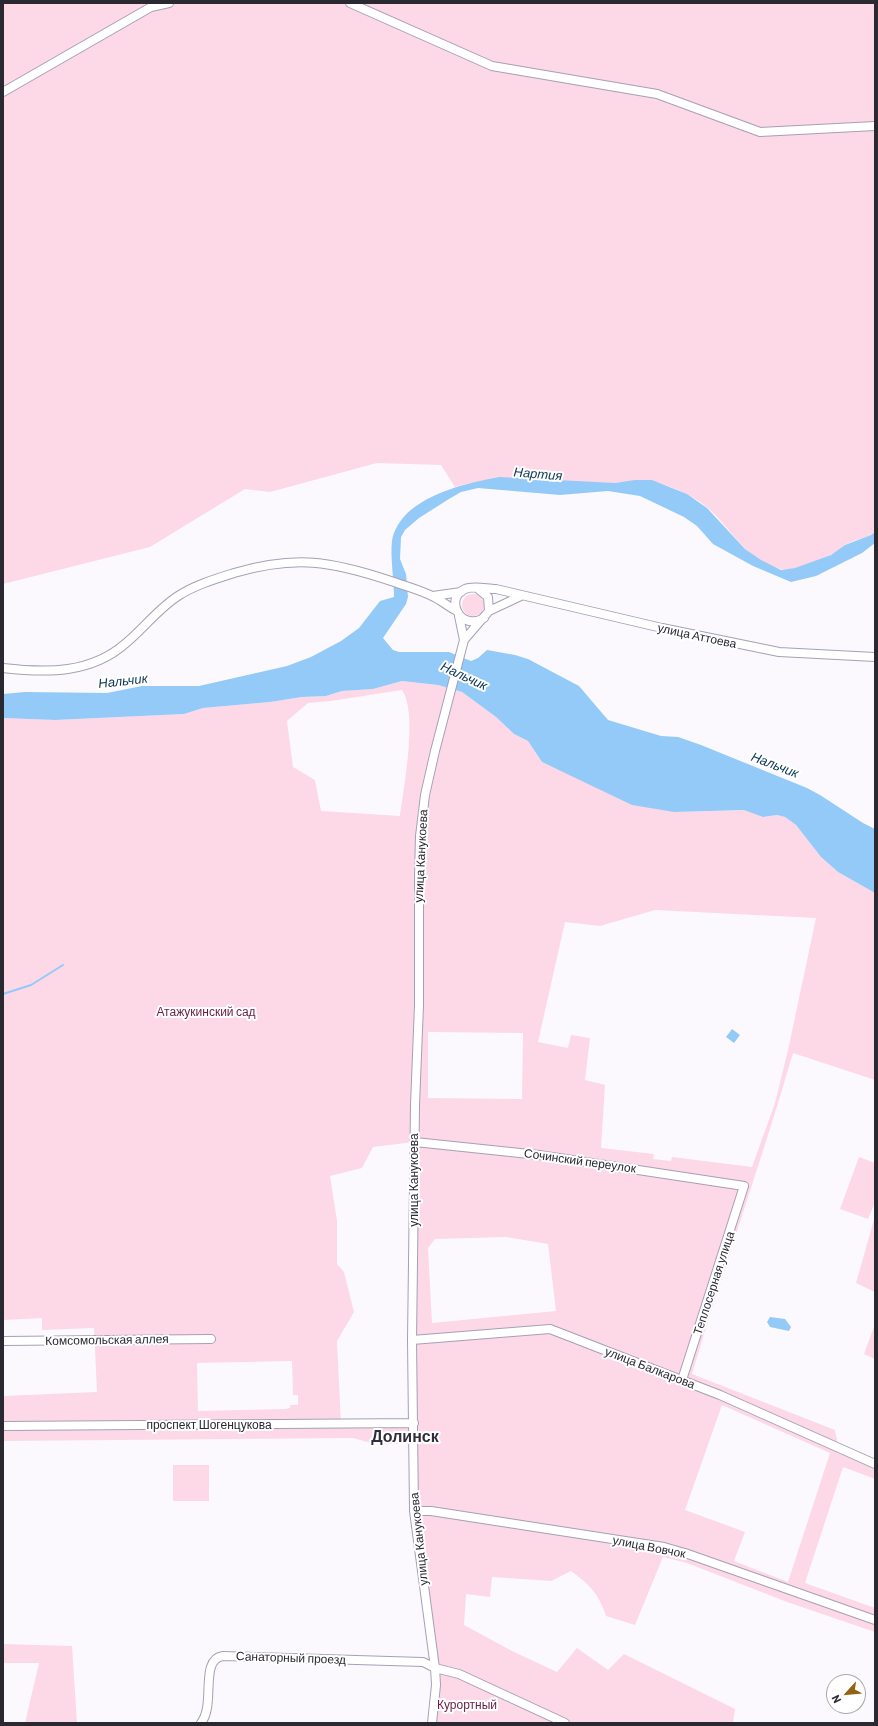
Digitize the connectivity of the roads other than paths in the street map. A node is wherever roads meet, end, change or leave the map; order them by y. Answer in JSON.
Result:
{"nodes":[{"id":1,"x":170,"y":3,"type":"edge"},
{"id":2,"x":350,"y":3,"type":"edge"},
{"id":3,"x":3,"y":92,"type":"edge"},
{"id":4,"x":875,"y":126,"type":"edge"},
{"id":5,"x":477,"y":588,"type":"junction"},
{"id":6,"x":461,"y":592,"type":"junction"},
{"id":7,"x":433,"y":596,"type":"junction"},
{"id":8,"x":521,"y":596,"type":"junction"},
{"id":9,"x":489,"y":610,"type":"junction"},
{"id":10,"x":458,"y":614,"type":"junction"},
{"id":11,"x":484,"y":618,"type":"junction"},
{"id":12,"x":464,"y":640,"type":"junction"},
{"id":13,"x":875,"y":657,"type":"edge"},
{"id":14,"x":3,"y":668,"type":"edge"},
{"id":15,"x":415,"y":1142,"type":"junction"},
{"id":16,"x":744,"y":1187,"type":"joint"},
{"id":17,"x":211,"y":1339,"type":"dead end"},
{"id":18,"x":412,"y":1340,"type":"junction"},
{"id":19,"x":3,"y":1341,"type":"edge"},
{"id":20,"x":682,"y":1380,"type":"junction"},
{"id":21,"x":414,"y":1423,"type":"junction"},
{"id":22,"x":3,"y":1426,"type":"edge"},
{"id":23,"x":875,"y":1464,"type":"edge"},
{"id":24,"x":414,"y":1511,"type":"junction"},
{"id":25,"x":875,"y":1620,"type":"edge"},
{"id":26,"x":435,"y":1668,"type":"junction"},
{"id":27,"x":201,"y":1723,"type":"edge"},
{"id":28,"x":432,"y":1723,"type":"edge"},
{"id":29,"x":565,"y":1723,"type":"edge"}],
"edges":[{"from":1,"to":3,"type":"street"},
{"from":2,"to":4,"type":"street"},
{"from":5,"to":6,"type":"street"},
{"from":5,"to":8,"type":"street","name":"улица Аттоева"},
{"from":5,"to":9,"type":"street"},
{"from":6,"to":7,"type":"street"},
{"from":6,"to":10,"type":"street"},
{"from":7,"to":10,"type":"street"},
{"from":7,"to":14,"type":"street"},
{"from":8,"to":9,"type":"street"},
{"from":8,"to":13,"type":"street","name":"улица Аттоева"},
{"from":9,"to":11,"type":"street"},
{"from":10,"to":11,"type":"street"},
{"from":10,"to":12,"type":"street"},
{"from":11,"to":12,"type":"street"},
{"from":12,"to":15,"type":"street","name":"улица Канукоева"},
{"from":15,"to":16,"type":"street","name":"Сочинский переулок"},
{"from":15,"to":18,"type":"street","name":"улица Канукоева"},
{"from":16,"to":20,"type":"street","name":"Теплосерная улица"},
{"from":17,"to":19,"type":"street","name":"Комсомольская аллея"},
{"from":18,"to":20,"type":"street","name":"улица Балкарова"},
{"from":18,"to":21,"type":"street","name":"улица Канукоева"},
{"from":20,"to":23,"type":"street","name":"улица Балкарова"},
{"from":21,"to":22,"type":"street","name":"проспект Шогенцукова"},
{"from":21,"to":24,"type":"street","name":"улица Канукоева"},
{"from":24,"to":25,"type":"street","name":"улица Вовчок"},
{"from":24,"to":26,"type":"street","name":"улица Канукоева"},
{"from":26,"to":27,"type":"street","name":"Санаторный проезд"},
{"from":26,"to":28,"type":"street","name":"улица Канукоева"},
{"from":26,"to":29,"type":"street","name":"Санаторный проезд"}]}
